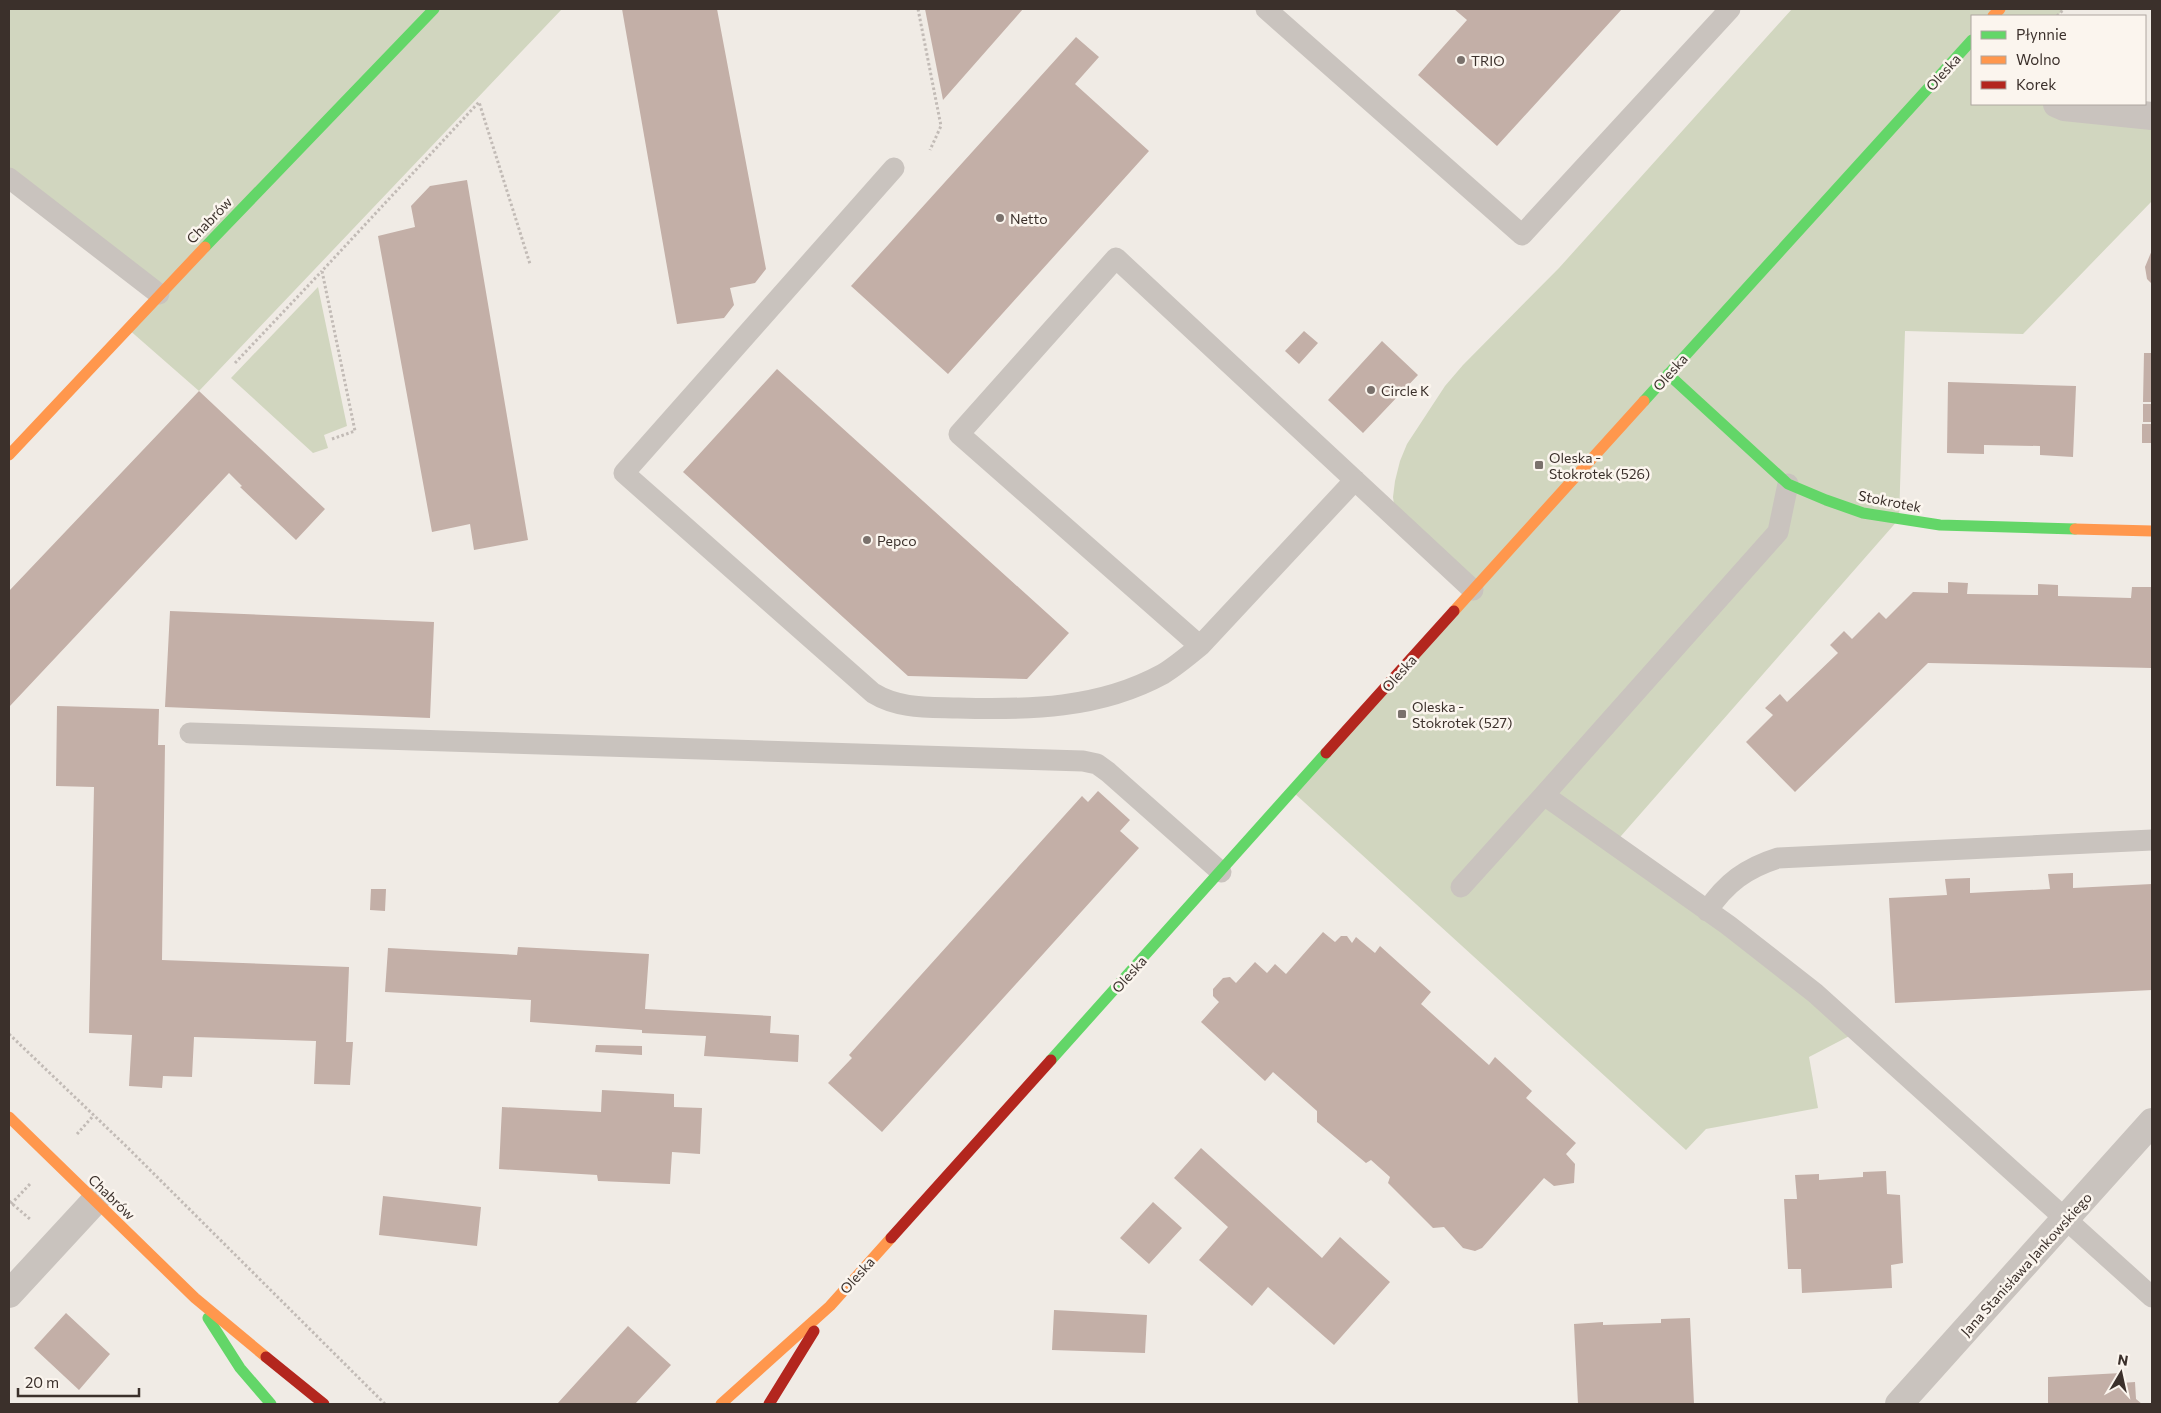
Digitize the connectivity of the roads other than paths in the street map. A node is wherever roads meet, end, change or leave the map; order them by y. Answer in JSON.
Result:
{"nodes":[{"id":1,"x":434,"y":9,"type":"edge"},
{"id":2,"x":1266,"y":9,"type":"edge"},
{"id":3,"x":1730,"y":9,"type":"edge"},
{"id":4,"x":1971,"y":43,"type":"edge"},
{"id":5,"x":2059,"y":105,"type":"edge"},
{"id":6,"x":2152,"y":116,"type":"edge"},
{"id":7,"x":894,"y":168,"type":"dead end"},
{"id":8,"x":9,"y":178,"type":"edge"},
{"id":9,"x":160,"y":294,"type":"junction"},
{"id":10,"x":1668,"y":374,"type":"junction"},
{"id":11,"x":9,"y":455,"type":"edge"},
{"id":12,"x":1355,"y":480,"type":"junction"},
{"id":13,"x":1788,"y":484,"type":"junction"},
{"id":14,"x":2152,"y":531,"type":"edge"},
{"id":15,"x":1473,"y":590,"type":"junction"},
{"id":16,"x":1200,"y":646,"type":"junction"},
{"id":17,"x":190,"y":733,"type":"dead end"},
{"id":18,"x":1544,"y":795,"type":"junction"},
{"id":19,"x":2152,"y":840,"type":"edge"},
{"id":20,"x":1221,"y":872,"type":"junction"},
{"id":21,"x":1461,"y":887,"type":"dead end"},
{"id":22,"x":1707,"y":911,"type":"junction"},
{"id":23,"x":9,"y":1117,"type":"edge"},
{"id":24,"x":2152,"y":1122,"type":"edge"},
{"id":25,"x":95,"y":1201,"type":"junction"},
{"id":26,"x":2067,"y":1219,"type":"junction"},
{"id":27,"x":9,"y":1294,"type":"edge"},
{"id":28,"x":2152,"y":1297,"type":"edge"},
{"id":29,"x":195,"y":1298,"type":"junction"},
{"id":30,"x":830,"y":1306,"type":"junction"},
{"id":31,"x":271,"y":1404,"type":"edge"},
{"id":32,"x":324,"y":1404,"type":"edge"},
{"id":33,"x":721,"y":1404,"type":"edge"},
{"id":34,"x":769,"y":1404,"type":"edge"},
{"id":35,"x":1899,"y":1404,"type":"edge"}],
"edges":[{"from":1,"to":9,"type":"main road","name":"Chabrów"},
{"from":2,"to":3,"type":"lane"},
{"from":4,"to":10,"type":"main road","name":"Oleska"},
{"from":5,"to":6,"type":"street"},
{"from":7,"to":16,"type":"lane"},
{"from":8,"to":9,"type":"lane"},
{"from":9,"to":11,"type":"main road","name":"Chabrów"},
{"from":10,"to":13,"type":"main road","name":"Stokrotek"},
{"from":10,"to":15,"type":"main road","name":"Oleska"},
{"from":12,"to":15,"type":"lane"},
{"from":12,"to":16,"type":"lane"},
{"from":12,"to":16,"type":"lane"},
{"from":13,"to":14,"type":"main road","name":"Stokrotek"},
{"from":13,"to":18,"type":"lane"},
{"from":15,"to":20,"type":"main road","name":"Oleska"},
{"from":17,"to":20,"type":"lane"},
{"from":18,"to":21,"type":"lane"},
{"from":18,"to":22,"type":"lane"},
{"from":19,"to":22,"type":"lane"},
{"from":20,"to":30,"type":"main road","name":"Oleska"},
{"from":22,"to":26,"type":"lane"},
{"from":23,"to":25,"type":"main road","name":"Chabrów"},
{"from":24,"to":26,"type":"street","name":"Jana Stanisława Jankowskiego"},
{"from":25,"to":27,"type":"street"},
{"from":25,"to":29,"type":"main road","name":"Chabrów"},
{"from":26,"to":28,"type":"lane"},
{"from":26,"to":35,"type":"street","name":"Jana Stanisława Jankowskiego"},
{"from":29,"to":31,"type":"main road","name":"Chabrów"},
{"from":29,"to":32,"type":"main road","name":"Chabrów"},
{"from":30,"to":33,"type":"main road","name":"Oleska"},
{"from":30,"to":34,"type":"main road","name":"Oleska"}]}
